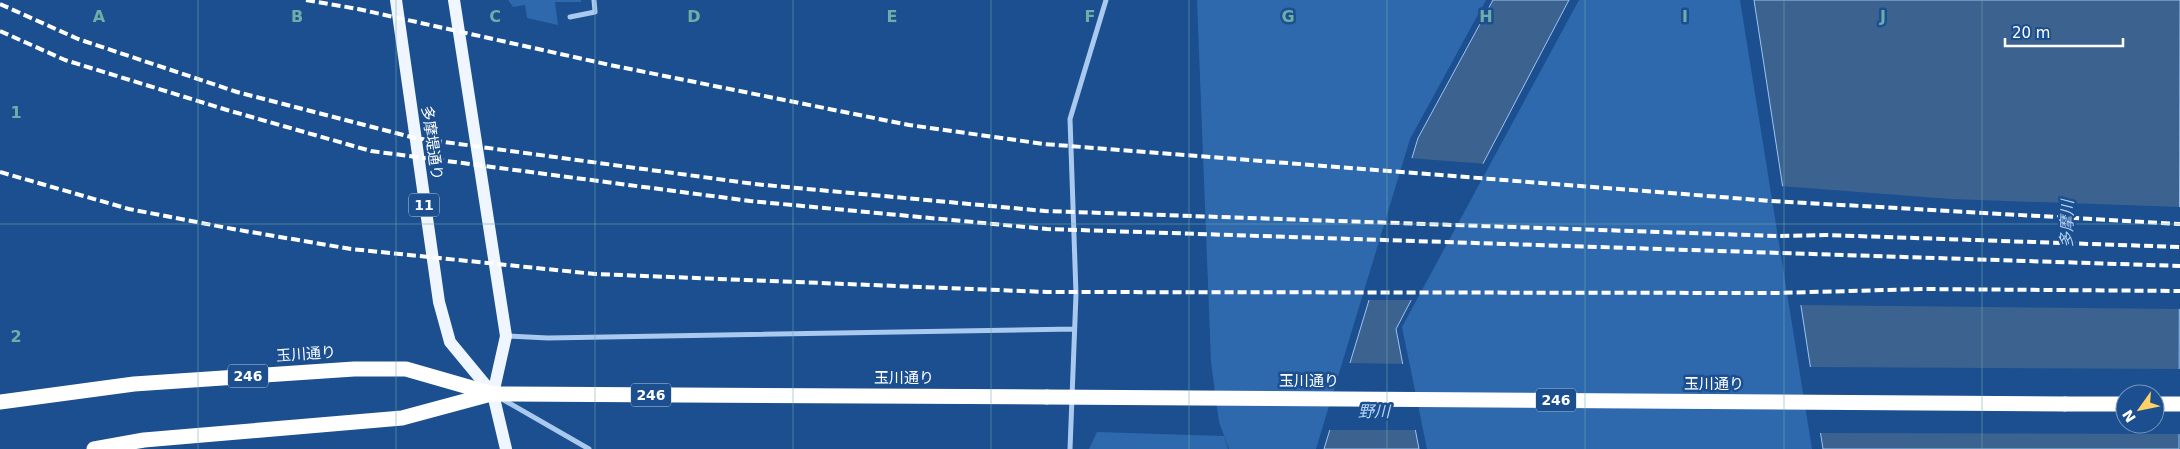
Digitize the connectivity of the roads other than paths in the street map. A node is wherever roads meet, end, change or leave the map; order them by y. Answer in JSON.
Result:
{"nodes":[{"id":1,"x":396,"y":0,"type":"edge"},
{"id":2,"x":454,"y":0,"type":"edge"},
{"id":3,"x":594,"y":0,"type":"edge"},
{"id":4,"x":1106,"y":0,"type":"edge"},
{"id":5,"x":570,"y":17,"type":"dead end"},
{"id":6,"x":1074,"y":329,"type":"junction"},
{"id":7,"x":506,"y":336,"type":"junction"},
{"id":8,"x":493,"y":394,"type":"junction"},
{"id":9,"x":0,"y":402,"type":"edge"},
{"id":10,"x":2115,"y":404,"type":"edge"},
{"id":11,"x":2165,"y":404,"type":"edge"},
{"id":12,"x":2180,"y":404,"type":"edge"},
{"id":13,"x":145,"y":445,"type":"edge"},
{"id":14,"x":94,"y":449,"type":"edge"},
{"id":15,"x":506,"y":449,"type":"edge"},
{"id":16,"x":589,"y":449,"type":"edge"},
{"id":17,"x":1070,"y":449,"type":"edge"}],
"edges":[{"from":1,"to":8,"type":"main road","name":"多摩堤通り","number":"11"},
{"from":2,"to":7,"type":"main road","name":"多摩堤通り","number":"11"},
{"from":3,"to":5,"type":"street"},
{"from":4,"to":6,"type":"street"},
{"from":6,"to":7,"type":"street"},
{"from":6,"to":17,"type":"street"},
{"from":7,"to":8,"type":"main road","name":"多摩堤通り","number":"11"},
{"from":8,"to":9,"type":"highway","name":"玉川通り","number":"246"},
{"from":8,"to":10,"type":"highway","name":"玉川通り","number":"246","bridge":true},
{"from":8,"to":13,"type":"highway","name":"玉川通り","number":"246"},
{"from":8,"to":15,"type":"main road","name":"多摩堤通り","number":"11"},
{"from":8,"to":16,"type":"street"},
{"from":11,"to":12,"type":"highway"},
{"from":13,"to":14,"type":"highway","name":"玉川通り","number":"246"}]}
